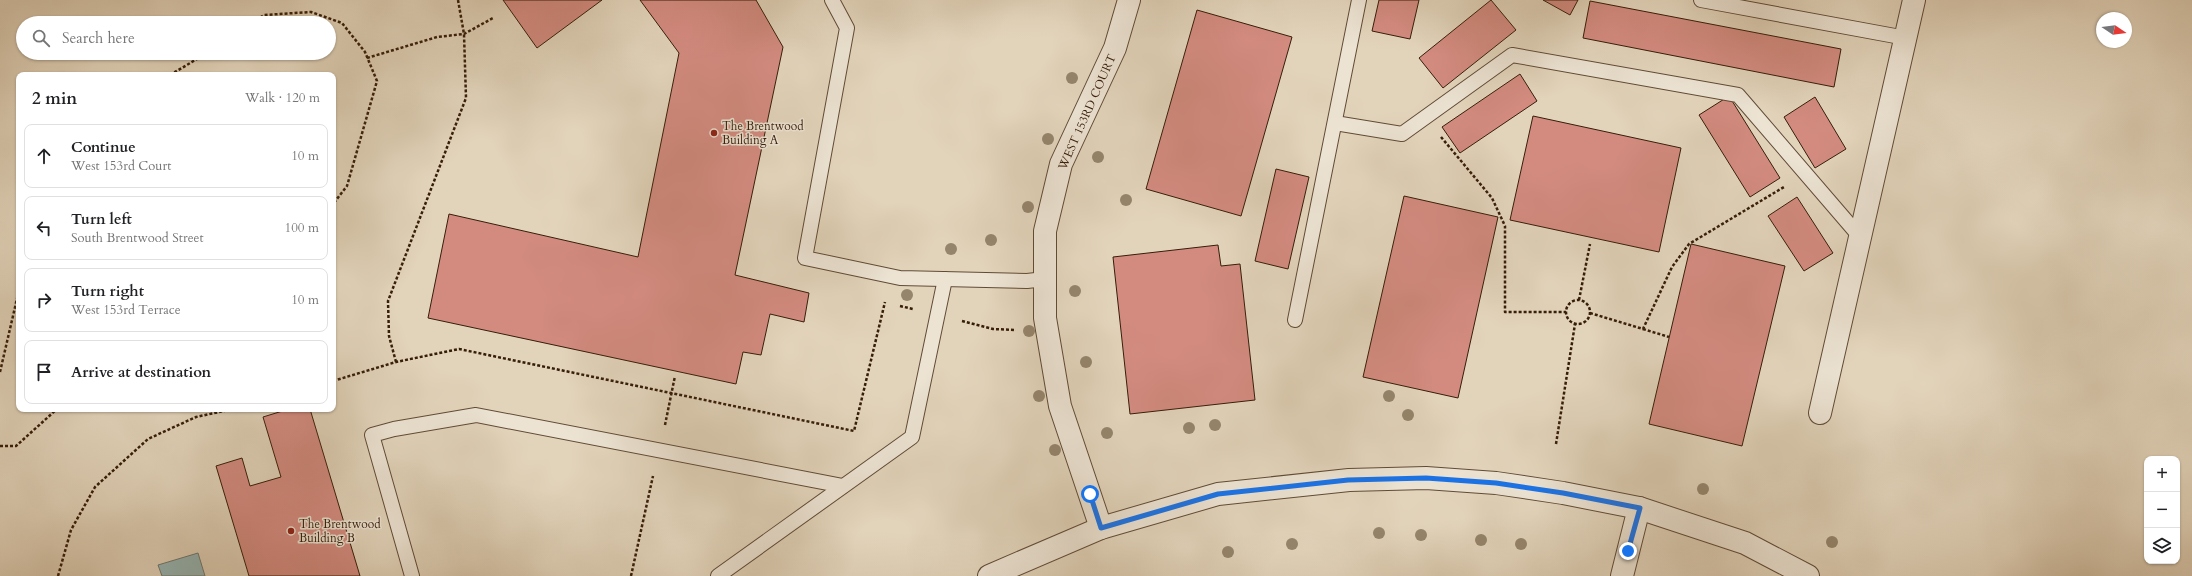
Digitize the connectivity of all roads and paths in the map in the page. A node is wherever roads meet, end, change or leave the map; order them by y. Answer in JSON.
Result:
{"nodes":[{"id":1,"x":458,"y":0,"type":"edge"},
{"id":2,"x":832,"y":0,"type":"edge"},
{"id":3,"x":1129,"y":0,"type":"edge"},
{"id":4,"x":1359,"y":0,"type":"edge"},
{"id":5,"x":1701,"y":0,"type":"edge"},
{"id":6,"x":1914,"y":0,"type":"edge"},
{"id":7,"x":262,"y":16,"type":"edge"},
{"id":8,"x":322,"y":16,"type":"edge"},
{"id":9,"x":493,"y":18,"type":"dead end"},
{"id":10,"x":336,"y":21,"type":"edge"},
{"id":11,"x":464,"y":34,"type":"junction"},
{"id":12,"x":1906,"y":38,"type":"junction"},
{"id":13,"x":367,"y":58,"type":"junction"},
{"id":14,"x":195,"y":60,"type":"edge"},
{"id":15,"x":175,"y":72,"type":"edge"},
{"id":16,"x":1424,"y":118,"type":"junction"},
{"id":17,"x":1335,"y":123,"type":"junction"},
{"id":18,"x":1806,"y":174,"type":"junction"},
{"id":19,"x":336,"y":200,"type":"edge"},
{"id":20,"x":1861,"y":238,"type":"junction"},
{"id":21,"x":1590,"y":244,"type":"dead end"},
{"id":22,"x":946,"y":279,"type":"junction"},
{"id":23,"x":1045,"y":279,"type":"junction"},
{"id":24,"x":1579,"y":300,"type":"junction"},
{"id":25,"x":16,"y":303,"type":"edge"},
{"id":26,"x":1566,"y":312,"type":"junction"},
{"id":27,"x":1590,"y":313,"type":"junction"},
{"id":28,"x":938,"y":316,"type":"junction"},
{"id":29,"x":1295,"y":320,"type":"dead end"},
{"id":30,"x":1575,"y":324,"type":"junction"},
{"id":31,"x":1643,"y":329,"type":"junction"},
{"id":32,"x":1047,"y":330,"type":"junction"},
{"id":33,"x":1669,"y":337,"type":"dead end"},
{"id":34,"x":396,"y":362,"type":"junction"},
{"id":35,"x":0,"y":372,"type":"edge"},
{"id":36,"x":336,"y":380,"type":"edge"},
{"id":37,"x":54,"y":412,"type":"edge"},
{"id":38,"x":218,"y":412,"type":"edge"},
{"id":39,"x":1820,"y":413,"type":"dead end"},
{"id":40,"x":1556,"y":444,"type":"dead end"},
{"id":41,"x":0,"y":446,"type":"edge"},
{"id":42,"x":843,"y":486,"type":"junction"},
{"id":43,"x":1640,"y":508,"type":"junction"},
{"id":44,"x":1101,"y":528,"type":"junction"},
{"id":45,"x":58,"y":576,"type":"edge"},
{"id":46,"x":412,"y":576,"type":"edge"},
{"id":47,"x":718,"y":576,"type":"edge"},
{"id":48,"x":989,"y":576,"type":"edge"},
{"id":49,"x":1622,"y":576,"type":"edge"},
{"id":50,"x":1808,"y":576,"type":"edge"}],
"edges":[{"from":1,"to":11,"type":"path"},
{"from":2,"to":22,"type":"lane"},
{"from":3,"to":23,"type":"street","name":"WEST 153RD COURT"},
{"from":4,"to":17,"type":"lane"},
{"from":5,"to":12,"type":"lane"},
{"from":6,"to":12,"type":"street"},
{"from":7,"to":8,"type":"path"},
{"from":9,"to":11,"type":"path"},
{"from":10,"to":13,"type":"path"},
{"from":11,"to":13,"type":"path"},
{"from":11,"to":34,"type":"path"},
{"from":12,"to":20,"type":"street"},
{"from":13,"to":19,"type":"path"},
{"from":14,"to":15,"type":"path"},
{"from":16,"to":17,"type":"lane"},
{"from":16,"to":18,"type":"lane"},
{"from":16,"to":26,"type":"path"},
{"from":17,"to":29,"type":"lane"},
{"from":18,"to":20,"type":"lane"},
{"from":18,"to":31,"type":"path"},
{"from":20,"to":39,"type":"street"},
{"from":21,"to":24,"type":"path"},
{"from":22,"to":23,"type":"lane"},
{"from":22,"to":28,"type":"lane"},
{"from":23,"to":32,"type":"street","name":"WEST 153RD COURT"},
{"from":24,"to":26,"type":"path"},
{"from":24,"to":27,"type":"path"},
{"from":25,"to":35,"type":"path"},
{"from":26,"to":30,"type":"path"},
{"from":27,"to":30,"type":"path"},
{"from":27,"to":31,"type":"path"},
{"from":28,"to":32,"type":"path"},
{"from":28,"to":34,"type":"path"},
{"from":28,"to":42,"type":"lane"},
{"from":30,"to":40,"type":"path"},
{"from":31,"to":33,"type":"path"},
{"from":32,"to":44,"type":"street","name":"WEST 153RD COURT"},
{"from":34,"to":36,"type":"path"},
{"from":37,"to":41,"type":"path"},
{"from":38,"to":45,"type":"path"},
{"from":42,"to":46,"type":"lane"},
{"from":42,"to":47,"type":"lane"},
{"from":43,"to":44,"type":"street"},
{"from":43,"to":49,"type":"street"},
{"from":43,"to":50,"type":"street"},
{"from":44,"to":48,"type":"street"}]}
